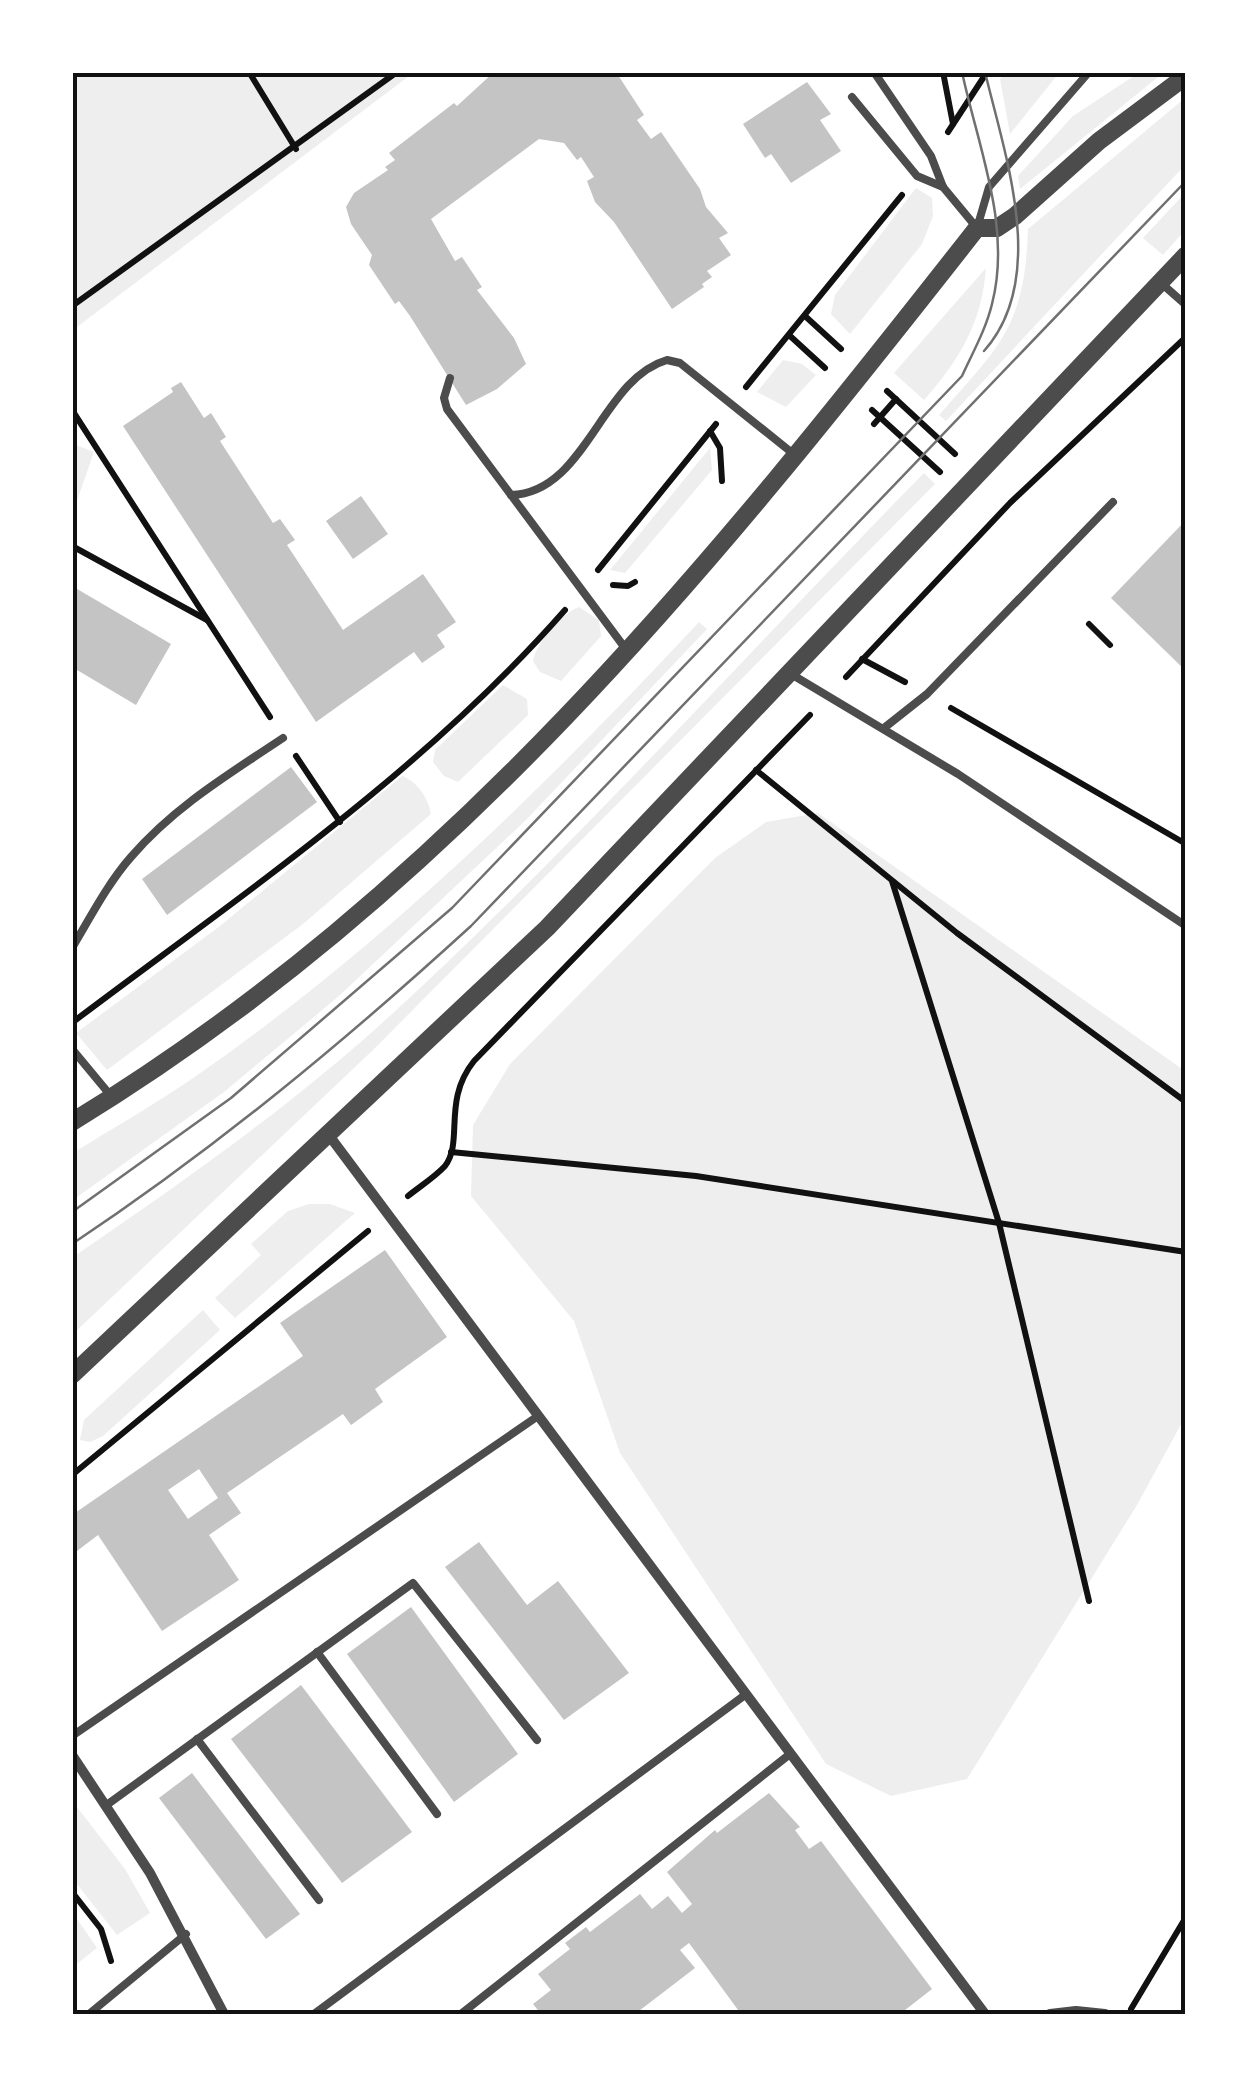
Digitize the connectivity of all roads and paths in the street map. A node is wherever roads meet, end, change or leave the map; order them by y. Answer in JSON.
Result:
{"nodes":[{"id":1,"x":249,"y":72,"type":"edge"},
{"id":2,"x":397,"y":72,"type":"edge"},
{"id":3,"x":874,"y":72,"type":"edge"},
{"id":4,"x":942,"y":72,"type":"edge"},
{"id":5,"x":987,"y":72,"type":"edge"},
{"id":6,"x":1089,"y":72,"type":"edge"},
{"id":7,"x":1186,"y":76,"type":"edge"},
{"id":8,"x":852,"y":97,"type":"dead end"},
{"id":9,"x":953,"y":124,"type":"junction"},
{"id":10,"x":296,"y":149,"type":"junction"},
{"id":11,"x":931,"y":156,"type":"junction"},
{"id":12,"x":918,"y":176,"type":"junction"},
{"id":13,"x":943,"y":187,"type":"junction"},
{"id":14,"x":977,"y":228,"type":"junction"},
{"id":15,"x":1186,"y":255,"type":"edge"},
{"id":16,"x":1160,"y":283,"type":"junction"},
{"id":17,"x":1186,"y":305,"type":"edge"},
{"id":18,"x":72,"y":306,"type":"edge"},
{"id":19,"x":805,"y":316,"type":"junction"},
{"id":20,"x":789,"y":335,"type":"junction"},
{"id":21,"x":1186,"y":337,"type":"edge"},
{"id":22,"x":865,"y":371,"type":"junction"},
{"id":23,"x":450,"y":378,"type":"dead end"},
{"id":24,"x":849,"y":390,"type":"junction"},
{"id":25,"x":896,"y":399,"type":"junction"},
{"id":26,"x":731,"y":404,"type":"junction"},
{"id":27,"x":72,"y":410,"type":"edge"},
{"id":28,"x":877,"y":421,"type":"junction"},
{"id":29,"x":710,"y":432,"type":"junction"},
{"id":30,"x":797,"y":457,"type":"junction"},
{"id":31,"x":978,"y":474,"type":"junction"},
{"id":32,"x":722,"y":481,"type":"dead end"},
{"id":33,"x":962,"y":492,"type":"junction"},
{"id":34,"x":511,"y":495,"type":"junction"},
{"id":35,"x":1113,"y":502,"type":"dead end"},
{"id":36,"x":1010,"y":503,"type":"junction"},
{"id":37,"x":993,"y":521,"type":"junction"},
{"id":38,"x":72,"y":546,"type":"edge"},
{"id":39,"x":582,"y":590,"type":"junction"},
{"id":40,"x":212,"y":623,"type":"junction"},
{"id":41,"x":1089,"y":624,"type":"dead end"},
{"id":42,"x":1110,"y":644,"type":"dead end"},
{"id":43,"x":628,"y":652,"type":"junction"},
{"id":44,"x":862,"y":659,"type":"junction"},
{"id":45,"x":792,"y":674,"type":"junction"},
{"id":46,"x":927,"y":694,"type":"junction"},
{"id":47,"x":829,"y":696,"type":"junction"},
{"id":48,"x":884,"y":728,"type":"junction"},
{"id":49,"x":284,"y":738,"type":"junction"},
{"id":50,"x":756,"y":770,"type":"junction"},
{"id":51,"x":340,"y":822,"type":"junction"},
{"id":52,"x":1186,"y":844,"type":"edge"},
{"id":53,"x":892,"y":881,"type":"junction"},
{"id":54,"x":1186,"y":926,"type":"edge"},
{"id":55,"x":72,"y":948,"type":"edge"},
{"id":56,"x":72,"y":1023,"type":"edge"},
{"id":57,"x":72,"y":1049,"type":"edge"},
{"id":58,"x":112,"y":1098,"type":"junction"},
{"id":59,"x":1186,"y":1102,"type":"edge"},
{"id":60,"x":72,"y":1122,"type":"edge"},
{"id":61,"x":328,"y":1134,"type":"junction"},
{"id":62,"x":451,"y":1152,"type":"junction"},
{"id":63,"x":387,"y":1214,"type":"junction"},
{"id":64,"x":1000,"y":1223,"type":"junction"},
{"id":65,"x":1186,"y":1252,"type":"edge"},
{"id":66,"x":72,"y":1375,"type":"edge"},
{"id":67,"x":538,"y":1416,"type":"junction"},
{"id":68,"x":73,"y":1473,"type":"edge"},
{"id":69,"x":1089,"y":1601,"type":"dead end"},
{"id":70,"x":317,"y":1652,"type":"junction"},
{"id":71,"x":746,"y":1695,"type":"junction"},
{"id":72,"x":72,"y":1736,"type":"edge"},
{"id":73,"x":197,"y":1740,"type":"junction"},
{"id":74,"x":537,"y":1740,"type":"dead end"},
{"id":75,"x":790,"y":1754,"type":"junction"},
{"id":76,"x":72,"y":1755,"type":"edge"},
{"id":77,"x":108,"y":1804,"type":"junction"},
{"id":78,"x":437,"y":1814,"type":"dead end"},
{"id":79,"x":72,"y":1892,"type":"edge"},
{"id":80,"x":319,"y":1900,"type":"dead end"},
{"id":81,"x":1186,"y":1916,"type":"edge"},
{"id":82,"x":186,"y":1934,"type":"junction"},
{"id":83,"x":114,"y":1959,"type":"dead end"},
{"id":84,"x":90,"y":2014,"type":"edge"},
{"id":85,"x":224,"y":2014,"type":"edge"},
{"id":86,"x":314,"y":2014,"type":"edge"},
{"id":87,"x":461,"y":2014,"type":"edge"},
{"id":88,"x":985,"y":2014,"type":"edge"},
{"id":89,"x":1050,"y":2014,"type":"edge"},
{"id":90,"x":1105,"y":2014,"type":"edge"},
{"id":91,"x":1128,"y":2014,"type":"edge"}],
"edges":[{"from":1,"to":10,"type":"path"},
{"from":2,"to":10,"type":"path"},
{"from":3,"to":11,"type":"lane"},
{"from":4,"to":9,"type":"path"},
{"from":5,"to":9,"type":"path"},
{"from":6,"to":14,"type":"lane"},
{"from":7,"to":14,"type":"street"},
{"from":8,"to":12,"type":"lane"},
{"from":9,"to":11,"type":"path"},
{"from":10,"to":18,"type":"path"},
{"from":11,"to":13,"type":"lane"},
{"from":12,"to":13,"type":"lane"},
{"from":12,"to":19,"type":"path"},
{"from":13,"to":14,"type":"lane"},
{"from":14,"to":22,"type":"street"},
{"from":15,"to":16,"type":"street"},
{"from":16,"to":17,"type":"lane"},
{"from":16,"to":31,"type":"street"},
{"from":19,"to":20,"type":"path"},
{"from":19,"to":22,"type":"path"},
{"from":20,"to":24,"type":"path"},
{"from":20,"to":26,"type":"path"},
{"from":21,"to":36,"type":"path"},
{"from":22,"to":24,"type":"street"},
{"from":22,"to":25,"type":"path"},
{"from":23,"to":34,"type":"lane"},
{"from":24,"to":28,"type":"path"},
{"from":24,"to":30,"type":"street"},
{"from":25,"to":28,"type":"path"},
{"from":25,"to":31,"type":"path"},
{"from":26,"to":29,"type":"path"},
{"from":26,"to":30,"type":"lane"},
{"from":26,"to":34,"type":"lane"},
{"from":27,"to":40,"type":"path"},
{"from":28,"to":33,"type":"path"},
{"from":29,"to":32,"type":"path"},
{"from":29,"to":39,"type":"path"},
{"from":30,"to":43,"type":"street"},
{"from":31,"to":33,"type":"street"},
{"from":31,"to":36,"type":"path"},
{"from":33,"to":37,"type":"path"},
{"from":33,"to":45,"type":"street"},
{"from":34,"to":39,"type":"lane"},
{"from":35,"to":46,"type":"lane"},
{"from":36,"to":37,"type":"path"},
{"from":37,"to":44,"type":"path"},
{"from":38,"to":40,"type":"path"},
{"from":39,"to":43,"type":"lane"},
{"from":39,"to":51,"type":"path"},
{"from":40,"to":49,"type":"path"},
{"from":41,"to":42,"type":"path"},
{"from":43,"to":58,"type":"street"},
{"from":44,"to":46,"type":"path"},
{"from":44,"to":47,"type":"path"},
{"from":45,"to":47,"type":"lane"},
{"from":45,"to":61,"type":"street"},
{"from":46,"to":48,"type":"lane"},
{"from":46,"to":52,"type":"path"},
{"from":47,"to":48,"type":"lane"},
{"from":47,"to":50,"type":"path"},
{"from":48,"to":54,"type":"lane"},
{"from":49,"to":51,"type":"path"},
{"from":49,"to":55,"type":"lane"},
{"from":50,"to":53,"type":"path"},
{"from":50,"to":62,"type":"path"},
{"from":51,"to":56,"type":"path"},
{"from":53,"to":59,"type":"path"},
{"from":53,"to":64,"type":"path"},
{"from":57,"to":58,"type":"lane"},
{"from":58,"to":60,"type":"street"},
{"from":61,"to":63,"type":"street"},
{"from":61,"to":66,"type":"street"},
{"from":62,"to":63,"type":"path"},
{"from":62,"to":64,"type":"path"},
{"from":63,"to":67,"type":"street"},
{"from":63,"to":68,"type":"path"},
{"from":64,"to":65,"type":"path"},
{"from":64,"to":69,"type":"path"},
{"from":67,"to":71,"type":"street"},
{"from":67,"to":72,"type":"lane"},
{"from":70,"to":73,"type":"lane"},
{"from":70,"to":74,"type":"lane"},
{"from":70,"to":78,"type":"lane"},
{"from":71,"to":75,"type":"street"},
{"from":71,"to":86,"type":"lane"},
{"from":73,"to":77,"type":"lane"},
{"from":73,"to":80,"type":"lane"},
{"from":75,"to":87,"type":"lane"},
{"from":75,"to":88,"type":"street"},
{"from":76,"to":77,"type":"street"},
{"from":77,"to":82,"type":"street"},
{"from":79,"to":83,"type":"path"},
{"from":81,"to":91,"type":"path"},
{"from":82,"to":84,"type":"lane"},
{"from":82,"to":85,"type":"street"},
{"from":89,"to":90,"type":"street"}]}
